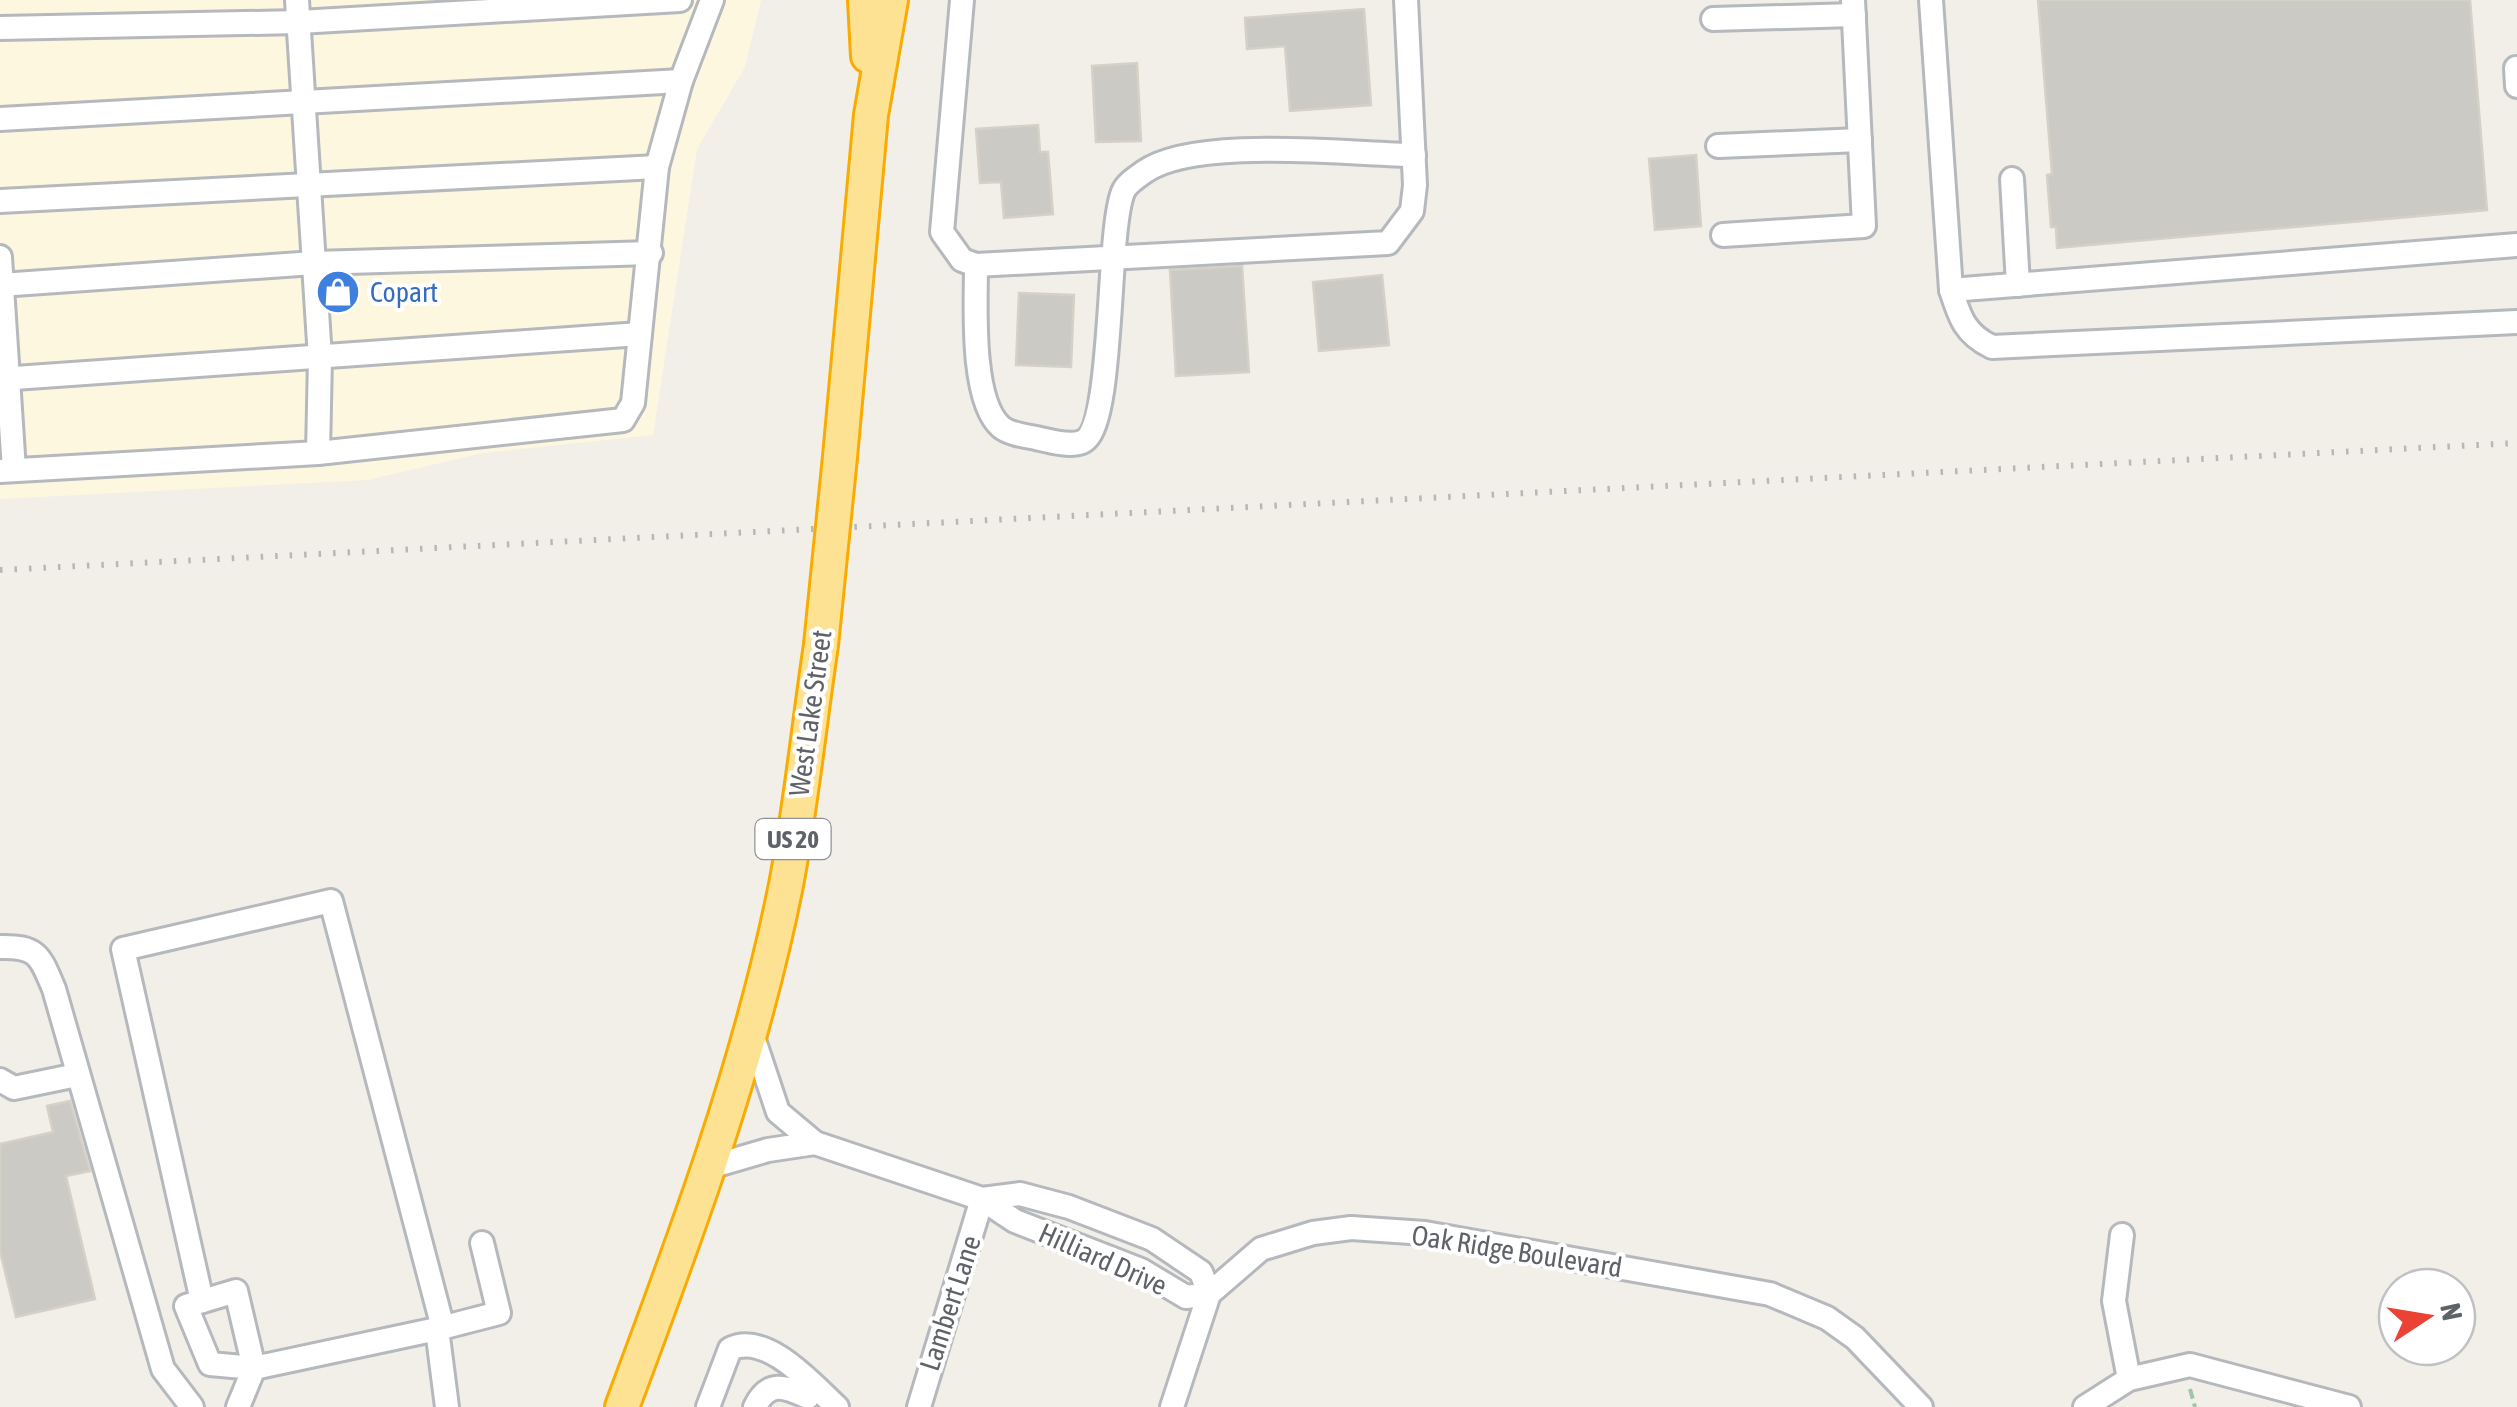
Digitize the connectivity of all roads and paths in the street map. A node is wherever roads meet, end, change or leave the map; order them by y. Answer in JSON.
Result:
{"nodes":[{"id":1,"x":680,"y":0,"type":"edge"},
{"id":2,"x":712,"y":0,"type":"edge"},
{"id":3,"x":865,"y":0,"type":"edge"},
{"id":4,"x":890,"y":0,"type":"edge"},
{"id":5,"x":962,"y":0,"type":"edge"},
{"id":6,"x":1406,"y":0,"type":"edge"},
{"id":7,"x":1931,"y":0,"type":"edge"},
{"id":8,"x":1853,"y":8,"type":"edge"},
{"id":9,"x":298,"y":11,"type":"edge"},
{"id":10,"x":1713,"y":20,"type":"dead end"},
{"id":11,"x":0,"y":28,"type":"edge"},
{"id":12,"x":681,"y":81,"type":"junction"},
{"id":13,"x":306,"y":100,"type":"junction"},
{"id":14,"x":871,"y":116,"type":"junction"},
{"id":15,"x":0,"y":119,"type":"edge"},
{"id":16,"x":1860,"y":140,"type":"junction"},
{"id":17,"x":1718,"y":146,"type":"dead end"},
{"id":18,"x":1414,"y":155,"type":"junction"},
{"id":19,"x":657,"y":167,"type":"junction"},
{"id":20,"x":2012,"y":179,"type":"dead end"},
{"id":21,"x":312,"y":182,"type":"junction"},
{"id":22,"x":0,"y":200,"type":"edge"},
{"id":23,"x":1723,"y":235,"type":"dead end"},
{"id":24,"x":2517,"y":245,"type":"edge"},
{"id":25,"x":651,"y":252,"type":"junction"},
{"id":26,"x":0,"y":258,"type":"edge"},
{"id":27,"x":1110,"y":258,"type":"junction"},
{"id":28,"x":314,"y":263,"type":"junction"},
{"id":29,"x":976,"y":264,"type":"junction"},
{"id":30,"x":1,"y":285,"type":"edge"},
{"id":31,"x":2018,"y":285,"type":"junction"},
{"id":32,"x":1952,"y":290,"type":"junction"},
{"id":33,"x":2517,"y":322,"type":"edge"},
{"id":34,"x":640,"y":334,"type":"junction"},
{"id":35,"x":320,"y":358,"type":"junction"},
{"id":36,"x":5,"y":378,"type":"edge"},
{"id":37,"x":318,"y":453,"type":"junction"},
{"id":38,"x":7,"y":470,"type":"edge"},
{"id":39,"x":0,"y":948,"type":"edge"},
{"id":40,"x":750,"y":1030,"type":"junction"},
{"id":41,"x":77,"y":1075,"type":"junction"},
{"id":42,"x":0,"y":1080,"type":"edge"},
{"id":43,"x":815,"y":1142,"type":"junction"},
{"id":44,"x":710,"y":1166,"type":"junction"},
{"id":45,"x":982,"y":1199,"type":"junction"},
{"id":46,"x":2122,"y":1235,"type":"dead end"},
{"id":47,"x":482,"y":1243,"type":"dead end"},
{"id":48,"x":1210,"y":1294,"type":"junction"},
{"id":49,"x":202,"y":1301,"type":"junction"},
{"id":50,"x":440,"y":1329,"type":"junction"},
{"id":51,"x":254,"y":1368,"type":"junction"},
{"id":52,"x":2129,"y":1379,"type":"junction"},
{"id":53,"x":2190,"y":1389,"type":"dead end"},
{"id":54,"x":809,"y":1397,"type":"edge"},
{"id":55,"x":192,"y":1407,"type":"edge"},
{"id":56,"x":238,"y":1407,"type":"edge"},
{"id":57,"x":446,"y":1407,"type":"edge"},
{"id":58,"x":622,"y":1407,"type":"edge"},
{"id":59,"x":708,"y":1407,"type":"edge"},
{"id":60,"x":755,"y":1407,"type":"edge"},
{"id":61,"x":837,"y":1407,"type":"edge"},
{"id":62,"x":919,"y":1407,"type":"edge"},
{"id":63,"x":1172,"y":1407,"type":"edge"},
{"id":64,"x":1921,"y":1407,"type":"edge"},
{"id":65,"x":2085,"y":1407,"type":"edge"},
{"id":66,"x":2195,"y":1407,"type":"edge"},
{"id":67,"x":2349,"y":1407,"type":"edge"}],
"edges":[{"from":1,"to":9,"type":"street"},
{"from":2,"to":12,"type":"street"},
{"from":3,"to":14,"type":"highway","name":"West Lake Street","number":"US 20"},
{"from":4,"to":14,"type":"highway","name":"West Lake Street","number":"US 20"},
{"from":5,"to":29,"type":"street"},
{"from":6,"to":18,"type":"street"},
{"from":7,"to":32,"type":"street"},
{"from":8,"to":10,"type":"street"},
{"from":8,"to":16,"type":"street"},
{"from":9,"to":11,"type":"street"},
{"from":9,"to":13,"type":"street"},
{"from":12,"to":13,"type":"street"},
{"from":12,"to":19,"type":"street"},
{"from":13,"to":15,"type":"street"},
{"from":13,"to":21,"type":"street"},
{"from":14,"to":40,"type":"highway","name":"West Lake Street","number":"US 20","bridge":true},
{"from":16,"to":17,"type":"street"},
{"from":16,"to":23,"type":"street"},
{"from":18,"to":27,"type":"street"},
{"from":18,"to":27,"type":"street"},
{"from":19,"to":21,"type":"street"},
{"from":19,"to":25,"type":"street"},
{"from":20,"to":31,"type":"street"},
{"from":21,"to":22,"type":"street"},
{"from":21,"to":28,"type":"street"},
{"from":24,"to":31,"type":"street"},
{"from":25,"to":28,"type":"street"},
{"from":25,"to":34,"type":"street"},
{"from":26,"to":30,"type":"street"},
{"from":27,"to":29,"type":"street"},
{"from":27,"to":29,"type":"street"},
{"from":28,"to":30,"type":"street"},
{"from":28,"to":35,"type":"street"},
{"from":30,"to":36,"type":"street"},
{"from":31,"to":32,"type":"street"},
{"from":32,"to":33,"type":"street"},
{"from":34,"to":35,"type":"street"},
{"from":34,"to":37,"type":"street"},
{"from":35,"to":36,"type":"street"},
{"from":35,"to":37,"type":"street"},
{"from":36,"to":38,"type":"street"},
{"from":37,"to":38,"type":"street"},
{"from":39,"to":41,"type":"street"},
{"from":40,"to":43,"type":"street","name":"Hilliard Drive"},
{"from":40,"to":44,"type":"highway","name":"West Lake Street","number":"US 20"},
{"from":41,"to":42,"type":"street"},
{"from":41,"to":55,"type":"street"},
{"from":43,"to":44,"type":"street","name":"Hilliard Drive"},
{"from":43,"to":45,"type":"street","name":"Hilliard Drive"},
{"from":44,"to":58,"type":"highway","name":"West Lake Street","number":"US 20"},
{"from":45,"to":48,"type":"street","name":"Hilliard Drive"},
{"from":45,"to":48,"type":"street","name":"Hilliard Drive"},
{"from":45,"to":62,"type":"street","name":"Lambert Lane"},
{"from":46,"to":52,"type":"street"},
{"from":47,"to":50,"type":"street"},
{"from":48,"to":63,"type":"street","name":"Oak Ridge Boulevard"},
{"from":48,"to":64,"type":"street","name":"Oak Ridge Boulevard"},
{"from":49,"to":50,"type":"street"},
{"from":49,"to":51,"type":"street"},
{"from":49,"to":51,"type":"street"},
{"from":50,"to":51,"type":"street"},
{"from":50,"to":57,"type":"street"},
{"from":51,"to":56,"type":"street"},
{"from":52,"to":65,"type":"street"},
{"from":52,"to":67,"type":"street"},
{"from":53,"to":66,"type":"path"},
{"from":54,"to":59,"type":"street"},
{"from":54,"to":60,"type":"street"},
{"from":54,"to":61,"type":"street"}]}
